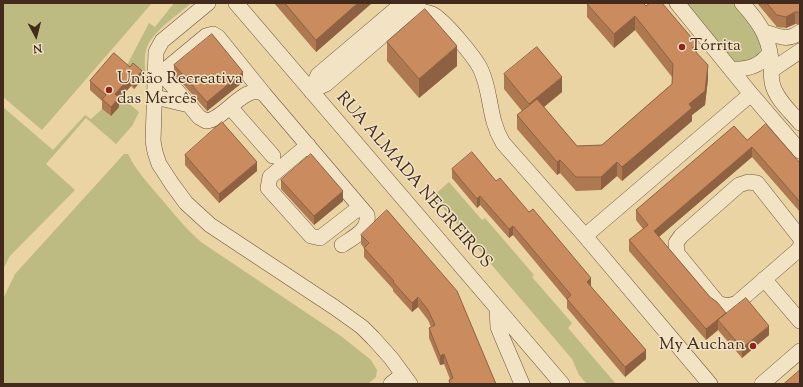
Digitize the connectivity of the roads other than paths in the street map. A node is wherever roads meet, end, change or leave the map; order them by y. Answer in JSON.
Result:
{"nodes":[{"id":1,"x":208,"y":3,"type":"edge"},
{"id":2,"x":236,"y":3,"type":"edge"},
{"id":3,"x":677,"y":3,"type":"edge"},
{"id":4,"x":742,"y":3,"type":"edge"},
{"id":5,"x":410,"y":5,"type":"edge"},
{"id":6,"x":764,"y":32,"type":"junction"},
{"id":7,"x":800,"y":32,"type":"edge"},
{"id":8,"x":800,"y":51,"type":"edge"},
{"id":9,"x":770,"y":52,"type":"junction"},
{"id":10,"x":731,"y":69,"type":"junction"},
{"id":11,"x":772,"y":70,"type":"junction"},
{"id":12,"x":311,"y":91,"type":"junction"},
{"id":13,"x":264,"y":94,"type":"junction"},
{"id":14,"x":751,"y":94,"type":"junction"},
{"id":15,"x":155,"y":96,"type":"junction"},
{"id":16,"x":189,"y":105,"type":"junction"},
{"id":17,"x":230,"y":107,"type":"junction"},
{"id":18,"x":800,"y":123,"type":"edge"},
{"id":19,"x":308,"y":145,"type":"junction"},
{"id":20,"x":800,"y":151,"type":"edge"},
{"id":21,"x":273,"y":156,"type":"dead end"},
{"id":22,"x":360,"y":207,"type":"junction"},
{"id":23,"x":585,"y":236,"type":"junction"},
{"id":24,"x":800,"y":238,"type":"edge"},
{"id":25,"x":342,"y":245,"type":"dead end"},
{"id":26,"x":800,"y":247,"type":"edge"},
{"id":27,"x":764,"y":279,"type":"junction"},
{"id":28,"x":497,"y":308,"type":"junction"},
{"id":29,"x":800,"y":321,"type":"edge"},
{"id":30,"x":530,"y":347,"type":"junction"},
{"id":31,"x":800,"y":351,"type":"edge"},
{"id":32,"x":509,"y":353,"type":"junction"},
{"id":33,"x":406,"y":379,"type":"edge"},
{"id":34,"x":391,"y":384,"type":"edge"},
{"id":35,"x":522,"y":384,"type":"edge"},
{"id":36,"x":562,"y":384,"type":"edge"},
{"id":37,"x":710,"y":384,"type":"edge"},
{"id":38,"x":762,"y":384,"type":"edge"}],
"edges":[{"from":1,"to":15,"type":"street"},
{"from":2,"to":12,"type":"street","name":"RUA ALMADA NEGREIROS"},
{"from":3,"to":10,"type":"street"},
{"from":4,"to":6,"type":"street"},
{"from":5,"to":12,"type":"street"},
{"from":5,"to":23,"type":"street"},
{"from":6,"to":7,"type":"street"},
{"from":6,"to":9,"type":"street"},
{"from":8,"to":11,"type":"street"},
{"from":9,"to":10,"type":"street"},
{"from":9,"to":11,"type":"street"},
{"from":10,"to":14,"type":"street"},
{"from":11,"to":18,"type":"street"},
{"from":12,"to":28,"type":"street","name":"RUA ALMADA NEGREIROS"},
{"from":13,"to":16,"type":"street"},
{"from":13,"to":17,"type":"street"},
{"from":13,"to":19,"type":"street"},
{"from":14,"to":20,"type":"street"},
{"from":14,"to":23,"type":"street"},
{"from":15,"to":16,"type":"street"},
{"from":15,"to":33,"type":"street"},
{"from":16,"to":17,"type":"street"},
{"from":17,"to":21,"type":"street"},
{"from":19,"to":22,"type":"street"},
{"from":19,"to":22,"type":"street"},
{"from":22,"to":25,"type":"street"},
{"from":23,"to":37,"type":"street"},
{"from":24,"to":27,"type":"street"},
{"from":26,"to":27,"type":"street"},
{"from":27,"to":29,"type":"street"},
{"from":28,"to":30,"type":"street","name":"RUA ALMADA NEGREIROS"},
{"from":28,"to":32,"type":"street"},
{"from":30,"to":32,"type":"street"},
{"from":30,"to":36,"type":"street","name":"RUA ALMADA NEGREIROS"},
{"from":31,"to":38,"type":"street"},
{"from":32,"to":35,"type":"street"},
{"from":33,"to":34,"type":"street"}]}
